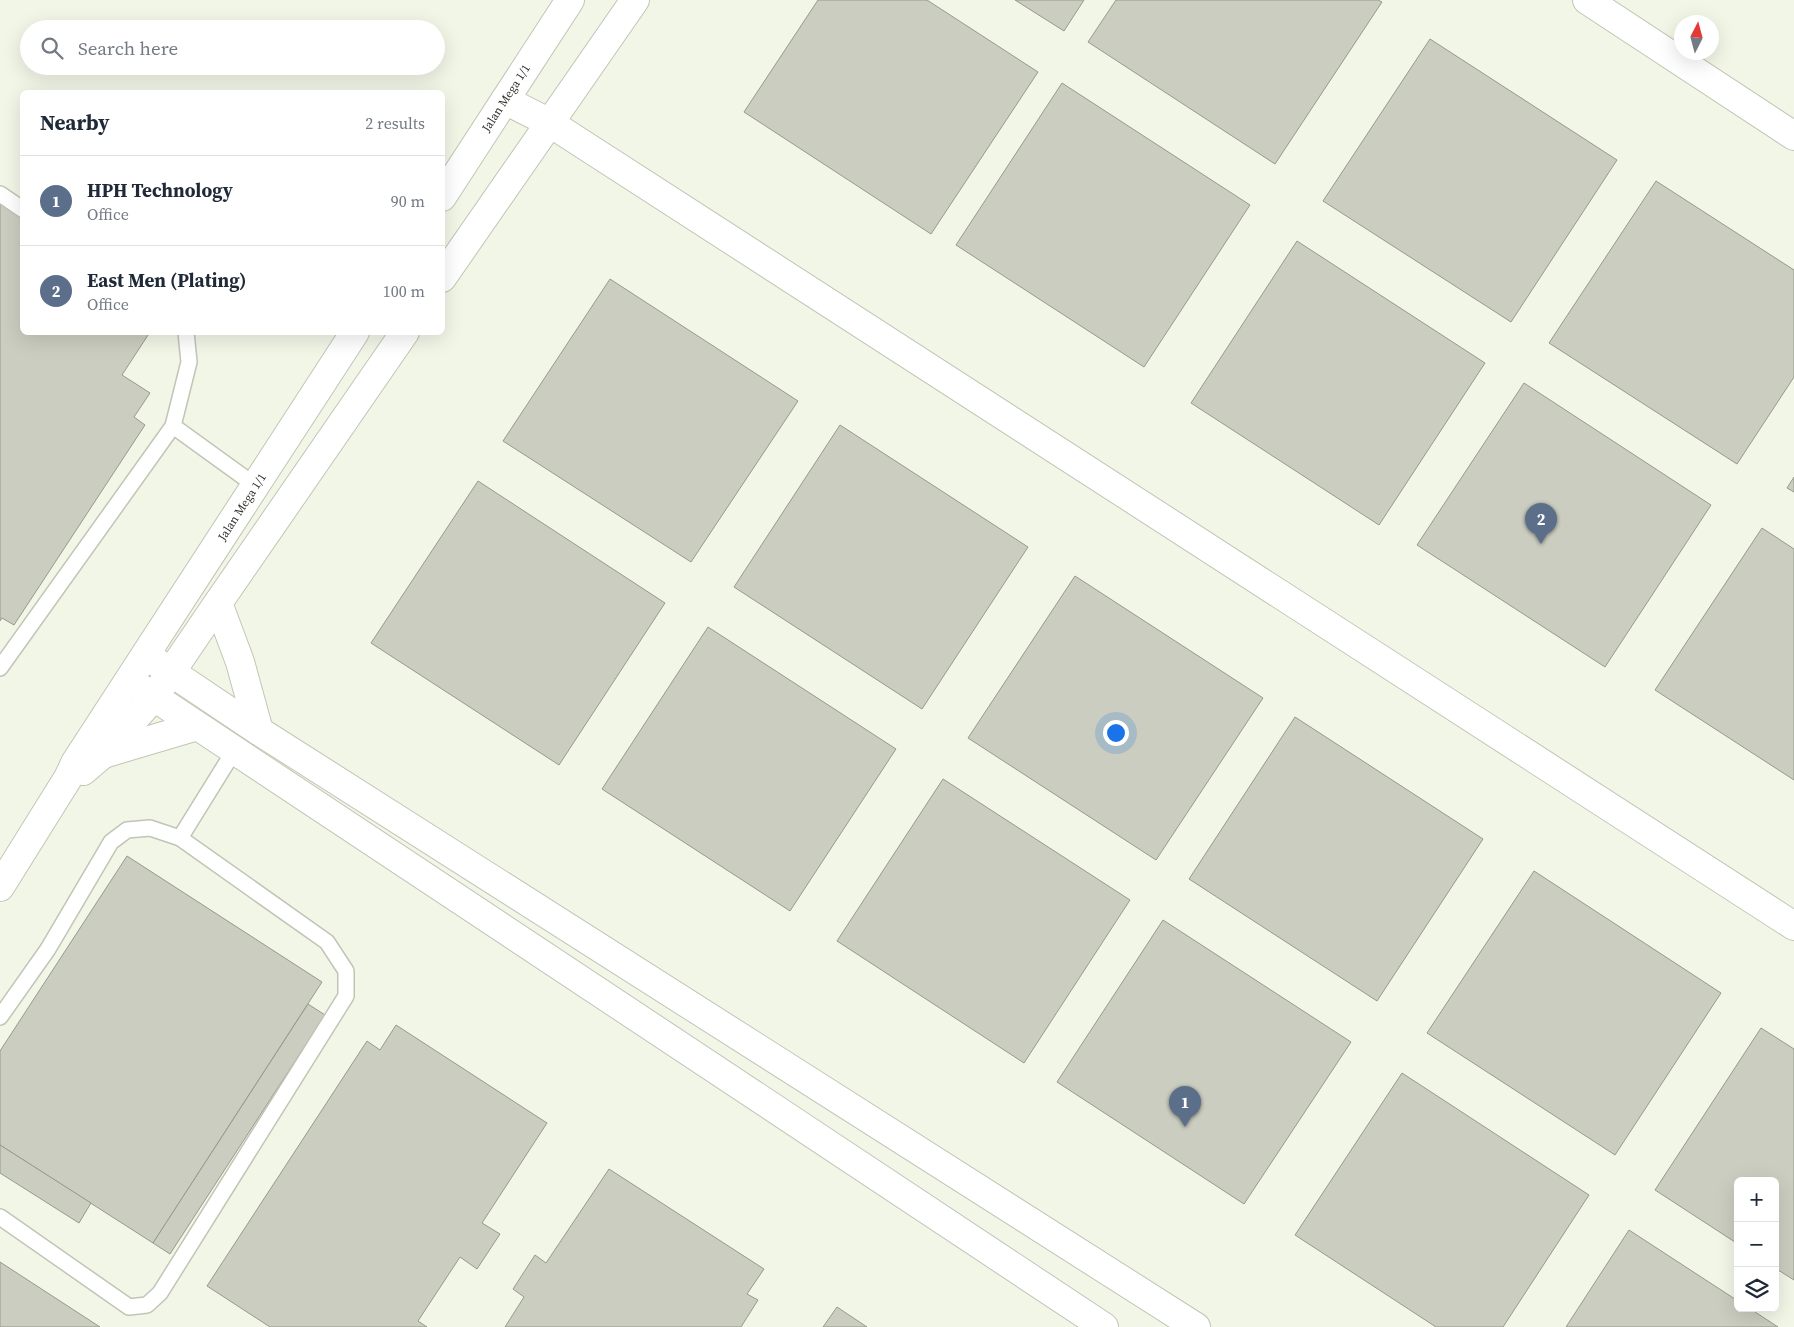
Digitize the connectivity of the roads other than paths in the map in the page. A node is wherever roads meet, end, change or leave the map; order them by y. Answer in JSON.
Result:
{"nodes":[{"id":1,"x":570,"y":0,"type":"edge"},
{"id":2,"x":635,"y":0,"type":"edge"},
{"id":3,"x":1587,"y":0,"type":"edge"},
{"id":4,"x":505,"y":100,"type":"junction"},
{"id":5,"x":550,"y":122,"type":"junction"},
{"id":6,"x":1794,"y":136,"type":"edge"},
{"id":7,"x":445,"y":192,"type":"edge"},
{"id":8,"x":0,"y":194,"type":"edge"},
{"id":9,"x":20,"y":208,"type":"edge"},
{"id":10,"x":445,"y":274,"type":"edge"},
{"id":11,"x":186,"y":335,"type":"edge"},
{"id":12,"x":353,"y":335,"type":"edge"},
{"id":13,"x":403,"y":335,"type":"edge"},
{"id":14,"x":173,"y":426,"type":"junction"},
{"id":15,"x":256,"y":486,"type":"junction"},
{"id":16,"x":218,"y":603,"type":"junction"},
{"id":17,"x":146,"y":656,"type":"junction"},
{"id":18,"x":0,"y":668,"type":"edge"},
{"id":19,"x":170,"y":671,"type":"junction"},
{"id":20,"x":130,"y":682,"type":"junction"},
{"id":21,"x":154,"y":697,"type":"junction"},
{"id":22,"x":197,"y":726,"type":"junction"},
{"id":23,"x":259,"y":731,"type":"junction"},
{"id":24,"x":234,"y":751,"type":"junction"},
{"id":25,"x":103,"y":754,"type":"junction"},
{"id":26,"x":68,"y":778,"type":"junction"},
{"id":27,"x":180,"y":838,"type":"junction"},
{"id":28,"x":0,"y":887,"type":"edge"},
{"id":29,"x":1794,"y":926,"type":"edge"},
{"id":30,"x":0,"y":1017,"type":"edge"},
{"id":31,"x":0,"y":1217,"type":"edge"},
{"id":32,"x":1104,"y":1327,"type":"edge"},
{"id":33,"x":1196,"y":1327,"type":"edge"}],
"edges":[{"from":1,"to":4,"type":"street","name":"Jalan Mega 1/1"},
{"from":2,"to":5,"type":"street"},
{"from":3,"to":6,"type":"street"},
{"from":4,"to":5,"type":"street"},
{"from":4,"to":7,"type":"street","name":"Jalan Mega 1/1"},
{"from":5,"to":10,"type":"street"},
{"from":5,"to":29,"type":"street"},
{"from":8,"to":9,"type":"lane"},
{"from":11,"to":14,"type":"lane"},
{"from":12,"to":15,"type":"street","name":"Jalan Mega 1/1"},
{"from":13,"to":16,"type":"street"},
{"from":14,"to":15,"type":"lane"},
{"from":14,"to":18,"type":"lane"},
{"from":15,"to":17,"type":"street","name":"Jalan Mega 1/1"},
{"from":16,"to":19,"type":"street"},
{"from":16,"to":23,"type":"street"},
{"from":17,"to":19,"type":"street"},
{"from":17,"to":20,"type":"street","name":"Jalan Mega 1/1"},
{"from":19,"to":21,"type":"street"},
{"from":19,"to":23,"type":"street"},
{"from":20,"to":21,"type":"street"},
{"from":20,"to":26,"type":"street","name":"Jalan Mega 1/1"},
{"from":21,"to":22,"type":"street"},
{"from":21,"to":25,"type":"street"},
{"from":22,"to":24,"type":"street"},
{"from":22,"to":25,"type":"street"},
{"from":23,"to":33,"type":"street"},
{"from":24,"to":27,"type":"lane"},
{"from":24,"to":32,"type":"street"},
{"from":25,"to":26,"type":"street"},
{"from":26,"to":28,"type":"street","name":"Jalan Mega 1/1"},
{"from":27,"to":30,"type":"lane"},
{"from":27,"to":31,"type":"lane"}]}
